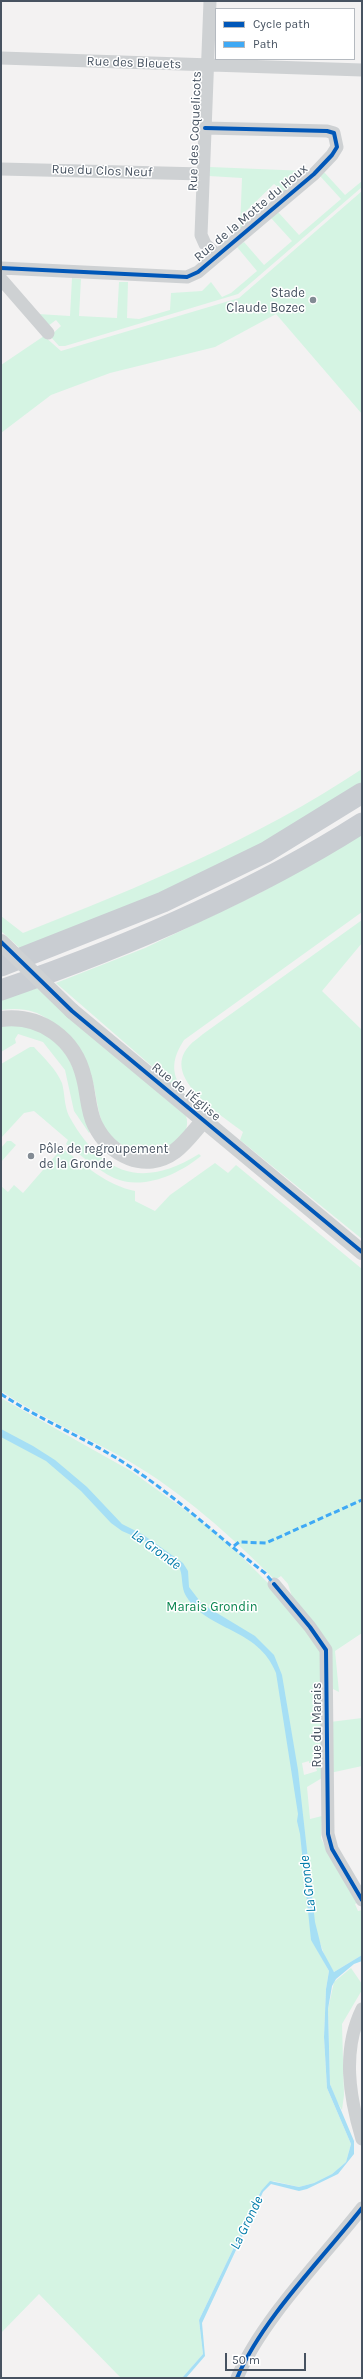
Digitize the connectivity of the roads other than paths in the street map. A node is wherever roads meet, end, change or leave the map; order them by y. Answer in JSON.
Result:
{"nodes":[{"id":1,"x":210,"y":1,"type":"edge"},
{"id":2,"x":1,"y":58,"type":"edge"},
{"id":3,"x":208,"y":65,"type":"junction"},
{"id":4,"x":362,"y":70,"type":"edge"},
{"id":5,"x":205,"y":128,"type":"junction"},
{"id":6,"x":1,"y":169,"type":"edge"},
{"id":7,"x":203,"y":174,"type":"junction"},
{"id":8,"x":217,"y":255,"type":"junction"},
{"id":9,"x":1,"y":268,"type":"edge"},
{"id":10,"x":1,"y":279,"type":"edge"},
{"id":11,"x":48,"y":334,"type":"dead end"},
{"id":12,"x":362,"y":793,"type":"edge"},
{"id":13,"x":362,"y":823,"type":"edge"},
{"id":14,"x":1,"y":942,"type":"edge"},
{"id":15,"x":1,"y":966,"type":"edge"},
{"id":16,"x":1,"y":990,"type":"edge"},
{"id":17,"x":1,"y":1019,"type":"edge"},
{"id":18,"x":204,"y":1120,"type":"junction"},
{"id":19,"x":362,"y":1252,"type":"edge"},
{"id":20,"x":274,"y":1584,"type":"dead end"},
{"id":21,"x":362,"y":1900,"type":"edge"},
{"id":22,"x":362,"y":2009,"type":"edge"},
{"id":23,"x":362,"y":2139,"type":"edge"},
{"id":24,"x":362,"y":2208,"type":"edge"},
{"id":25,"x":237,"y":2378,"type":"edge"}],
"edges":[{"from":1,"to":3,"type":"street","name":"Rue des Coquelicots"},
{"from":2,"to":3,"type":"street","name":"Rue des Bleuets"},
{"from":3,"to":4,"type":"street","name":"Rue des Bleuets"},
{"from":3,"to":5,"type":"street","name":"Rue des Coquelicots"},
{"from":5,"to":7,"type":"street","name":"Rue des Coquelicots"},
{"from":5,"to":8,"type":"street","name":"Rue de la Motte du Houx"},
{"from":6,"to":7,"type":"street","name":"Rue du Clos Neuf"},
{"from":7,"to":8,"type":"street","name":"Rue des Coquelicots"},
{"from":8,"to":9,"type":"street","name":"Rue de la Motte du Houx"},
{"from":10,"to":11,"type":"street"},
{"from":12,"to":15,"type":"main road"},
{"from":13,"to":16,"type":"main road"},
{"from":14,"to":18,"type":"street","name":"Rue de l'Église","bridge":true},
{"from":17,"to":18,"type":"street"},
{"from":18,"to":19,"type":"street","name":"Rue de l'Église"},
{"from":20,"to":21,"type":"street","name":"Rue du Marais"},
{"from":22,"to":23,"type":"street"},
{"from":24,"to":25,"type":"street"}]}
